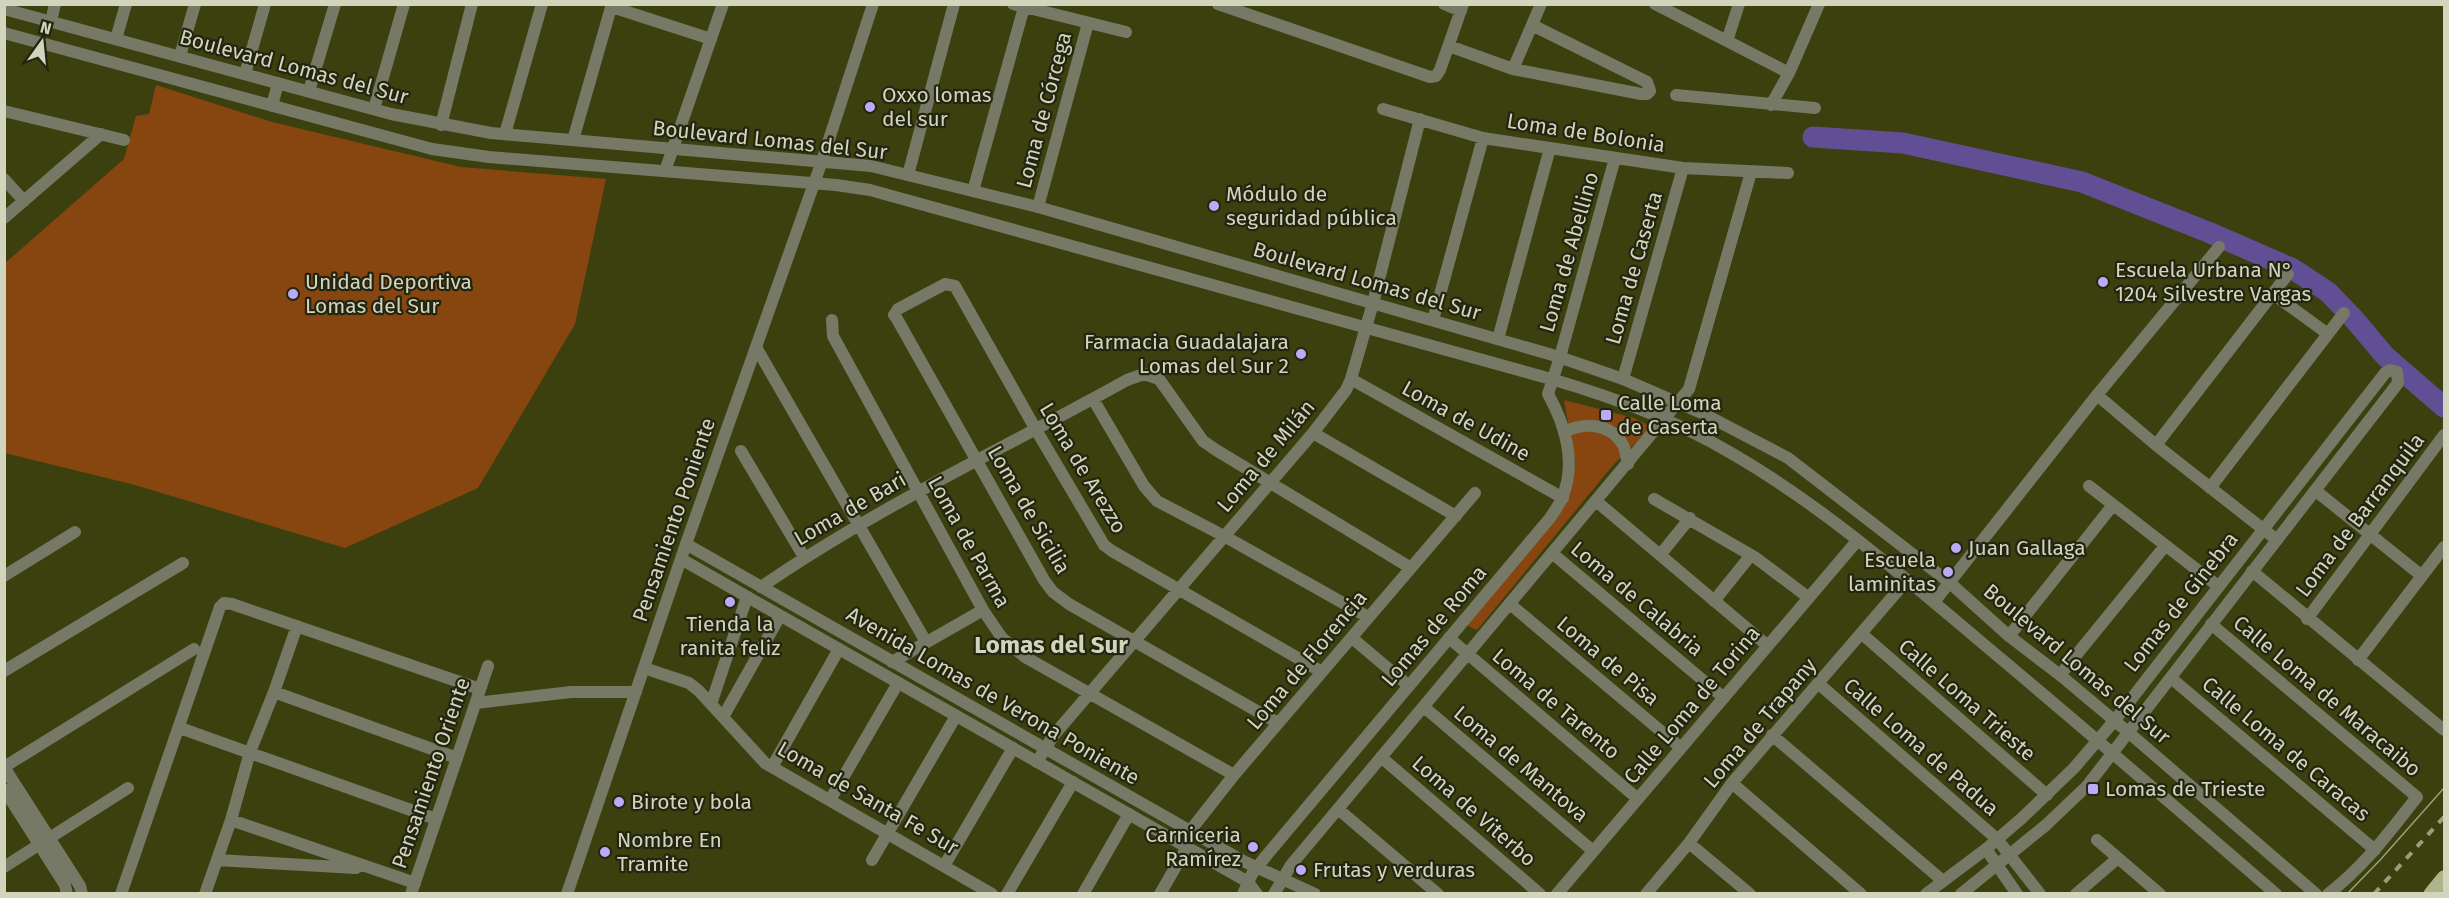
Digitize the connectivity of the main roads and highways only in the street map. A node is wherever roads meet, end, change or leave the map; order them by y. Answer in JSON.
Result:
{"nodes":[{"id":1,"x":2445,"y":878,"type":"edge"},
{"id":2,"x":2431,"y":894,"type":"edge"}],
"edges":[{"from":1,"to":2,"type":"main road"}]}
